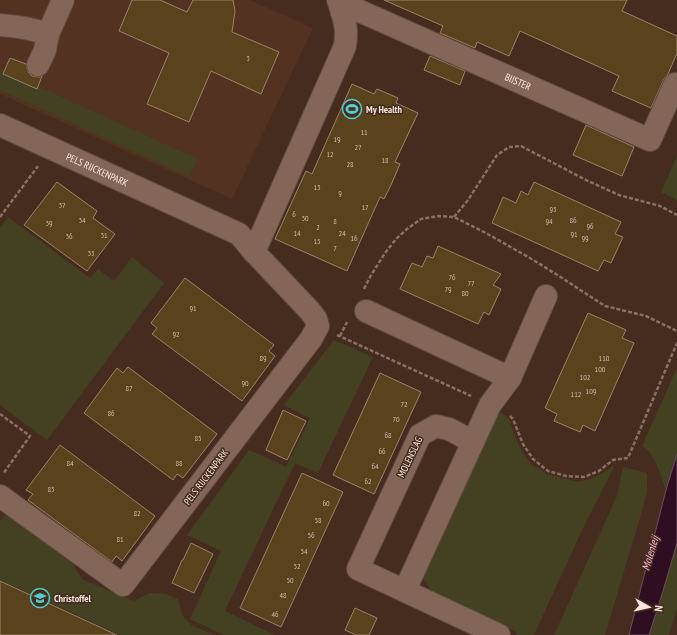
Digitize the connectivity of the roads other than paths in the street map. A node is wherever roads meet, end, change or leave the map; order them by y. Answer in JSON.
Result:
{"nodes":[{"id":1,"x":64,"y":0,"type":"edge"},
{"id":2,"x":340,"y":6,"type":"edge"},
{"id":3,"x":0,"y":25,"type":"edge"},
{"id":4,"x":48,"y":34,"type":"junction"},
{"id":5,"x":38,"y":65,"type":"dead end"},
{"id":6,"x":675,"y":84,"type":"dead end"},
{"id":7,"x":0,"y":125,"type":"edge"},
{"id":8,"x":254,"y":252,"type":"junction"},
{"id":9,"x":546,"y":296,"type":"dead end"},
{"id":10,"x":359,"y":308,"type":"road end"},
{"id":11,"x":510,"y":378,"type":"junction"},
{"id":12,"x":473,"y":442,"type":"junction"},
{"id":13,"x":0,"y":496,"type":"edge"},
{"id":14,"x":405,"y":590,"type":"junction"},
{"id":15,"x":499,"y":635,"type":"edge"}],
"edges":[{"from":1,"to":4,"type":"street"},
{"from":2,"to":6,"type":"street","name":"BIJSTER"},
{"from":2,"to":8,"type":"street"},
{"from":3,"to":4,"type":"street"},
{"from":4,"to":5,"type":"street"},
{"from":7,"to":8,"type":"street","name":"PELS RIJCKENPARK"},
{"from":8,"to":13,"type":"street","name":"PELS RIJCKENPARK"},
{"from":9,"to":11,"type":"street"},
{"from":10,"to":11,"type":"street"},
{"from":11,"to":12,"type":"street"},
{"from":12,"to":14,"type":"street"},
{"from":12,"to":14,"type":"street","name":"MOLENSLAG"},
{"from":14,"to":15,"type":"street","name":"MOLENSLAG"}]}
